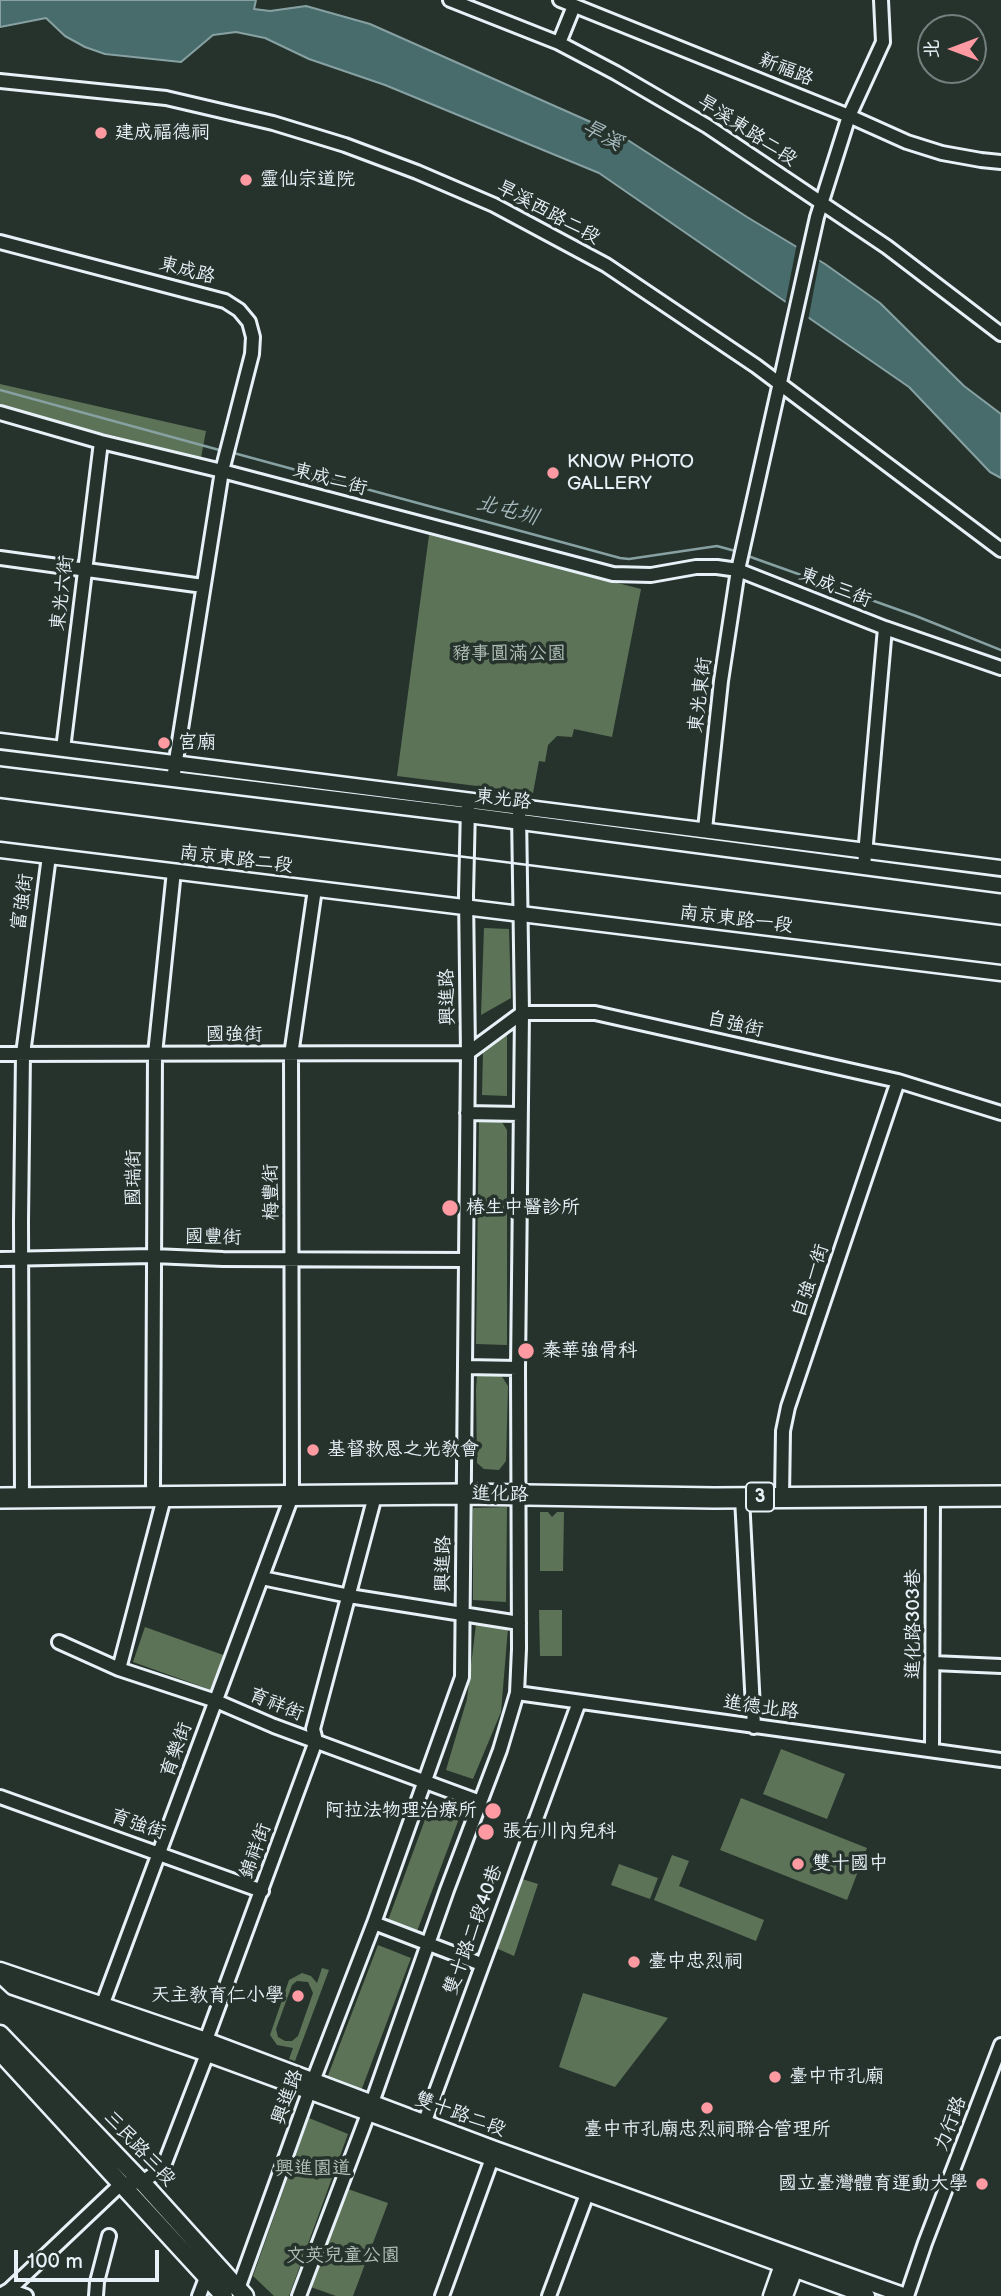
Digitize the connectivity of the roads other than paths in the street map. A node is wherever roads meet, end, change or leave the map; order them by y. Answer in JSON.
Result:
{"nodes":[{"id":1,"x":450,"y":0,"type":"edge"},
{"id":2,"x":560,"y":0,"type":"edge"},
{"id":3,"x":881,"y":0,"type":"edge"},
{"id":4,"x":574,"y":6,"type":"junction"},
{"id":5,"x":559,"y":43,"type":"junction"},
{"id":6,"x":0,"y":81,"type":"edge"},
{"id":7,"x":849,"y":116,"type":"junction"},
{"id":8,"x":1001,"y":162,"type":"edge"},
{"id":9,"x":821,"y":204,"type":"junction"},
{"id":10,"x":0,"y":242,"type":"edge"},
{"id":11,"x":1001,"y":334,"type":"edge"},
{"id":12,"x":781,"y":384,"type":"junction"},
{"id":13,"x":0,"y":413,"type":"edge"},
{"id":14,"x":101,"y":442,"type":"junction"},
{"id":15,"x":222,"y":471,"type":"junction"},
{"id":16,"x":1001,"y":550,"type":"edge"},
{"id":17,"x":0,"y":558,"type":"edge"},
{"id":18,"x":739,"y":568,"type":"junction"},
{"id":19,"x":86,"y":570,"type":"junction"},
{"id":20,"x":651,"y":576,"type":"joint"},
{"id":21,"x":203,"y":586,"type":"junction"},
{"id":22,"x":885,"y":628,"type":"junction"},
{"id":23,"x":1001,"y":668,"type":"edge"},
{"id":24,"x":0,"y":741,"type":"edge"},
{"id":25,"x":63,"y":749,"type":"junction"},
{"id":26,"x":0,"y":758,"type":"edge"},
{"id":27,"x":175,"y":763,"type":"junction"},
{"id":28,"x":173,"y":779,"type":"junction"},
{"id":29,"x":519,"y":806,"type":"junction"},
{"id":30,"x":468,"y":807,"type":"junction"},
{"id":31,"x":519,"y":821,"type":"junction"},
{"id":32,"x":705,"y":830,"type":"junction"},
{"id":33,"x":0,"y":850,"type":"edge"},
{"id":34,"x":49,"y":856,"type":"junction"},
{"id":35,"x":866,"y":859,"type":"junction"},
{"id":36,"x":1001,"y":867,"type":"edge"},
{"id":37,"x":174,"y":872,"type":"junction"},
{"id":38,"x":1001,"y":886,"type":"edge"},
{"id":39,"x":315,"y":889,"type":"junction"},
{"id":40,"x":467,"y":907,"type":"junction"},
{"id":41,"x":521,"y":914,"type":"junction"},
{"id":42,"x":1001,"y":973,"type":"edge"},
{"id":43,"x":522,"y":1013,"type":"junction"},
{"id":44,"x":468,"y":1053,"type":"junction"},
{"id":45,"x":0,"y":1054,"type":"edge"},
{"id":46,"x":23,"y":1054,"type":"junction"},
{"id":47,"x":155,"y":1054,"type":"junction"},
{"id":48,"x":291,"y":1055,"type":"junction"},
{"id":49,"x":898,"y":1081,"type":"junction"},
{"id":50,"x":1001,"y":1113,"type":"edge"},
{"id":51,"x":467,"y":1114,"type":"junction"},
{"id":52,"x":520,"y":1114,"type":"junction"},
{"id":53,"x":153,"y":1256,"type":"junction"},
{"id":54,"x":21,"y":1258,"type":"junction"},
{"id":55,"x":0,"y":1259,"type":"edge"},
{"id":56,"x":292,"y":1259,"type":"junction"},
{"id":57,"x":466,"y":1260,"type":"junction"},
{"id":58,"x":465,"y":1367,"type":"junction"},
{"id":59,"x":518,"y":1368,"type":"junction"},
{"id":60,"x":1001,"y":1485,"type":"edge"},
{"id":61,"x":0,"y":1487,"type":"edge"},
{"id":62,"x":464,"y":1489,"type":"junction"},
{"id":63,"x":519,"y":1490,"type":"junction"},
{"id":64,"x":291,"y":1491,"type":"junction"},
{"id":65,"x":782,"y":1491,"type":"junction"},
{"id":66,"x":158,"y":1492,"type":"junction"},
{"id":67,"x":22,"y":1493,"type":"junction"},
{"id":68,"x":375,"y":1496,"type":"junction"},
{"id":69,"x":1001,"y":1496,"type":"edge"},
{"id":70,"x":933,"y":1497,"type":"junction"},
{"id":71,"x":0,"y":1498,"type":"edge"},
{"id":72,"x":742,"y":1498,"type":"junction"},
{"id":73,"x":262,"y":1578,"type":"junction"},
{"id":74,"x":349,"y":1596,"type":"junction"},
{"id":75,"x":462,"y":1614,"type":"junction"},
{"id":76,"x":519,"y":1623,"type":"junction"},
{"id":77,"x":59,"y":1642,"type":"dead end"},
{"id":78,"x":933,"y":1663,"type":"junction"},
{"id":79,"x":1001,"y":1666,"type":"edge"},
{"id":80,"x":119,"y":1669,"type":"junction"},
{"id":81,"x":517,"y":1693,"type":"junction"},
{"id":82,"x":216,"y":1701,"type":"junction"},
{"id":83,"x":579,"y":1702,"type":"junction"},
{"id":84,"x":754,"y":1727,"type":"junction"},
{"id":85,"x":316,"y":1741,"type":"junction"},
{"id":86,"x":932,"y":1751,"type":"junction"},
{"id":87,"x":1001,"y":1760,"type":"edge"},
{"id":88,"x":426,"y":1782,"type":"junction"},
{"id":89,"x":0,"y":1797,"type":"edge"},
{"id":90,"x":480,"y":1802,"type":"junction"},
{"id":91,"x":160,"y":1854,"type":"junction"},
{"id":92,"x":262,"y":1891,"type":"junction"},
{"id":93,"x":374,"y":1923,"type":"junction"},
{"id":94,"x":428,"y":1943,"type":"junction"},
{"id":95,"x":481,"y":1964,"type":"junction"},
{"id":96,"x":0,"y":1973,"type":"edge"},
{"id":97,"x":101,"y":2011,"type":"junction"},
{"id":98,"x":0,"y":2034,"type":"edge"},
{"id":99,"x":1001,"y":2045,"type":"edge"},
{"id":100,"x":206,"y":2047,"type":"junction"},
{"id":101,"x":0,"y":2052,"type":"edge"},
{"id":102,"x":312,"y":2087,"type":"junction"},
{"id":103,"x":369,"y":2109,"type":"junction"},
{"id":104,"x":423,"y":2127,"type":"junction"},
{"id":105,"x":494,"y":2154,"type":"junction"},
{"id":106,"x":142,"y":2182,"type":"junction"},
{"id":107,"x":121,"y":2184,"type":"junction"},
{"id":108,"x":589,"y":2187,"type":"junction"},
{"id":109,"x":109,"y":2236,"type":"dead end"},
{"id":110,"x":791,"y":2261,"type":"junction"},
{"id":111,"x":206,"y":2278,"type":"junction"},
{"id":112,"x":5,"y":2292,"type":"edge"},
{"id":113,"x":889,"y":2293,"type":"edge"},
{"id":114,"x":236,"y":2294,"type":"edge"},
{"id":115,"x":26,"y":2296,"type":"edge"},
{"id":116,"x":96,"y":2296,"type":"edge"},
{"id":117,"x":199,"y":2296,"type":"edge"},
{"id":118,"x":299,"y":2296,"type":"edge"},
{"id":119,"x":443,"y":2296,"type":"edge"},
{"id":120,"x":549,"y":2296,"type":"edge"},
{"id":121,"x":771,"y":2296,"type":"edge"},
{"id":122,"x":785,"y":2296,"type":"edge"},
{"id":123,"x":867,"y":2296,"type":"edge"},
{"id":124,"x":906,"y":2296,"type":"edge"}],
"edges":[{"from":1,"to":5,"type":"street","name":"旱溪東路二段"},
{"from":2,"to":4,"type":"street","name":"新福路"},
{"from":3,"to":7,"type":"street","name":"東光東街"},
{"from":4,"to":5,"type":"street"},
{"from":4,"to":7,"type":"street","name":"新福路"},
{"from":5,"to":9,"type":"street","name":"旱溪東路二段"},
{"from":6,"to":12,"type":"street","name":"旱溪西路二段"},
{"from":7,"to":8,"type":"street","name":"新福路"},
{"from":7,"to":9,"type":"street","name":"東光東街"},
{"from":9,"to":11,"type":"street","name":"旱溪東路二段"},
{"from":9,"to":12,"type":"street","name":"東光東街"},
{"from":10,"to":15,"type":"street","name":"東成路"},
{"from":12,"to":16,"type":"street","name":"旱溪西路二段"},
{"from":12,"to":18,"type":"street","name":"東光東街"},
{"from":13,"to":14,"type":"street","name":"東成二街"},
{"from":14,"to":15,"type":"street","name":"東成二街"},
{"from":14,"to":19,"type":"street","name":"東光六街"},
{"from":15,"to":20,"type":"street","name":"東成二街"},
{"from":15,"to":21,"type":"street"},
{"from":17,"to":19,"type":"street"},
{"from":18,"to":20,"type":"street","name":"東成三街"},
{"from":18,"to":22,"type":"street","name":"東成三街"},
{"from":18,"to":32,"type":"street","name":"東光東街"},
{"from":19,"to":21,"type":"street"},
{"from":19,"to":25,"type":"street","name":"東光六街"},
{"from":21,"to":27,"type":"street"},
{"from":22,"to":23,"type":"street","name":"東成三街"},
{"from":22,"to":35,"type":"street"},
{"from":24,"to":25,"type":"street","name":"東光路"},
{"from":25,"to":27,"type":"street","name":"東光路"},
{"from":26,"to":28,"type":"street","name":"東光路"},
{"from":27,"to":28,"type":"street"},
{"from":27,"to":30,"type":"street","name":"東光路"},
{"from":28,"to":30,"type":"street","name":"東光路"},
{"from":29,"to":30,"type":"street","name":"東光路"},
{"from":29,"to":31,"type":"street"},
{"from":29,"to":32,"type":"street","name":"東光路"},
{"from":30,"to":31,"type":"street","name":"東光路"},
{"from":30,"to":40,"type":"street","name":"興進路"},
{"from":31,"to":35,"type":"street","name":"東光路"},
{"from":31,"to":41,"type":"street"},
{"from":32,"to":35,"type":"street","name":"東光路"},
{"from":33,"to":34,"type":"street","name":"南京東路二段"},
{"from":34,"to":37,"type":"street","name":"南京東路二段"},
{"from":34,"to":46,"type":"street","name":"富強街"},
{"from":35,"to":36,"type":"street","name":"東光路"},
{"from":35,"to":38,"type":"street","name":"東光路"},
{"from":37,"to":39,"type":"street","name":"南京東路二段"},
{"from":37,"to":47,"type":"street","name":"國瑞街"},
{"from":39,"to":40,"type":"street","name":"南京東路二段"},
{"from":39,"to":48,"type":"street","name":"梅豐街"},
{"from":40,"to":41,"type":"street","name":"南京東路一段"},
{"from":40,"to":44,"type":"street","name":"興進路"},
{"from":41,"to":42,"type":"street","name":"南京東路一段"},
{"from":41,"to":43,"type":"street"},
{"from":43,"to":44,"type":"street"},
{"from":43,"to":49,"type":"street","name":"自強街"},
{"from":43,"to":52,"type":"street"},
{"from":44,"to":48,"type":"street","name":"國強街"},
{"from":44,"to":51,"type":"street","name":"興進路"},
{"from":45,"to":46,"type":"street","name":"國強街"},
{"from":46,"to":47,"type":"street","name":"國強街"},
{"from":46,"to":54,"type":"street","name":"富強街"},
{"from":47,"to":48,"type":"street","name":"國強街"},
{"from":47,"to":53,"type":"street","name":"國瑞街"},
{"from":48,"to":56,"type":"street","name":"梅豐街"},
{"from":49,"to":50,"type":"street","name":"自強街"},
{"from":49,"to":65,"type":"street","name":"自強一街"},
{"from":51,"to":52,"type":"street"},
{"from":51,"to":57,"type":"street","name":"興進路"},
{"from":52,"to":59,"type":"street"},
{"from":53,"to":54,"type":"street","name":"國豐街"},
{"from":53,"to":56,"type":"street","name":"國豐街"},
{"from":53,"to":66,"type":"street","name":"國瑞街"},
{"from":54,"to":55,"type":"street","name":"國豐街"},
{"from":54,"to":67,"type":"street","name":"富強街"},
{"from":56,"to":57,"type":"street","name":"國豐街"},
{"from":56,"to":64,"type":"street","name":"梅豐街"},
{"from":57,"to":58,"type":"street","name":"興進路"},
{"from":58,"to":59,"type":"street"},
{"from":58,"to":62,"type":"street","name":"興進路"},
{"from":59,"to":63,"type":"street"},
{"from":60,"to":65,"type":"main road","name":"進化路","number":"3"},
{"from":61,"to":67,"type":"main road","name":"進化路","number":"3"},
{"from":62,"to":63,"type":"main road","name":"進化路","number":"3"},
{"from":62,"to":64,"type":"main road","name":"進化路","number":"3"},
{"from":62,"to":68,"type":"main road","name":"進化路","number":"3"},
{"from":62,"to":75,"type":"street","name":"興進路"},
{"from":63,"to":65,"type":"main road","name":"進化路","number":"3"},
{"from":63,"to":72,"type":"main road","name":"進化路","number":"3"},
{"from":63,"to":76,"type":"street"},
{"from":64,"to":66,"type":"main road","name":"進化路","number":"3"},
{"from":64,"to":68,"type":"main road","name":"進化路","number":"3"},
{"from":64,"to":73,"type":"street","name":"育樂街"},
{"from":65,"to":70,"type":"main road","name":"進化路","number":"3"},
{"from":65,"to":72,"type":"main road","name":"進化路","number":"3"},
{"from":66,"to":67,"type":"main road","name":"進化路","number":"3"},
{"from":66,"to":80,"type":"street","name":"國瑞街"},
{"from":67,"to":71,"type":"main road","name":"進化路","number":"3"},
{"from":68,"to":74,"type":"street","name":"錦祥街"},
{"from":69,"to":70,"type":"main road","name":"進化路","number":"3"},
{"from":70,"to":78,"type":"street","name":"進化路303巷"},
{"from":72,"to":84,"type":"street"},
{"from":73,"to":74,"type":"street"},
{"from":73,"to":82,"type":"street","name":"育樂街"},
{"from":74,"to":75,"type":"street"},
{"from":74,"to":85,"type":"street","name":"錦祥街"},
{"from":75,"to":76,"type":"street"},
{"from":75,"to":88,"type":"street","name":"興進路"},
{"from":76,"to":81,"type":"street"},
{"from":77,"to":80,"type":"street","name":"育祥街"},
{"from":78,"to":79,"type":"street"},
{"from":78,"to":86,"type":"street","name":"進化路303巷"},
{"from":80,"to":82,"type":"street","name":"育祥街"},
{"from":81,"to":83,"type":"street","name":"進德北路"},
{"from":81,"to":90,"type":"street"},
{"from":82,"to":85,"type":"street","name":"育祥街"},
{"from":82,"to":91,"type":"street","name":"育樂街"},
{"from":83,"to":84,"type":"street","name":"進德北路"},
{"from":83,"to":95,"type":"street","name":"雙十路二段40巷"},
{"from":84,"to":86,"type":"street","name":"進德北路"},
{"from":85,"to":88,"type":"street","name":"育祥街"},
{"from":85,"to":92,"type":"street","name":"錦祥街"},
{"from":86,"to":87,"type":"street","name":"進德北路"},
{"from":88,"to":90,"type":"street","name":"育祥街"},
{"from":88,"to":93,"type":"street","name":"興進路"},
{"from":89,"to":91,"type":"street","name":"育強街"},
{"from":90,"to":94,"type":"street"},
{"from":91,"to":92,"type":"street","name":"育強街"},
{"from":91,"to":97,"type":"street","name":"育樂街"},
{"from":92,"to":100,"type":"street","name":"錦祥街"},
{"from":93,"to":94,"type":"street"},
{"from":93,"to":102,"type":"street","name":"興進路"},
{"from":94,"to":95,"type":"street"},
{"from":94,"to":103,"type":"street"},
{"from":95,"to":104,"type":"street","name":"雙十路二段40巷"},
{"from":96,"to":97,"type":"street","name":"雙十路二段"},
{"from":97,"to":100,"type":"street","name":"雙十路二段"},
{"from":98,"to":106,"type":"main road","name":"三民路三段"},
{"from":99,"to":124,"type":"street","name":"力行路"},
{"from":100,"to":102,"type":"street","name":"雙十路二段"},
{"from":100,"to":106,"type":"street","name":"錦祥街"},
{"from":101,"to":107,"type":"main road","name":"三民路三段"},
{"from":102,"to":103,"type":"street","name":"雙十路二段"},
{"from":102,"to":114,"type":"street","name":"興進路"},
{"from":103,"to":104,"type":"street","name":"雙十路二段"},
{"from":103,"to":118,"type":"street"},
{"from":104,"to":105,"type":"street","name":"雙十路二段"},
{"from":105,"to":108,"type":"street","name":"雙十路二段"},
{"from":105,"to":119,"type":"street"},
{"from":106,"to":107,"type":"street"},
{"from":106,"to":114,"type":"main road","name":"三民路三段"},
{"from":107,"to":111,"type":"main road","name":"三民路三段"},
{"from":107,"to":112,"type":"street"},
{"from":108,"to":110,"type":"street","name":"雙十路二段"},
{"from":108,"to":120,"type":"street"},
{"from":109,"to":116,"type":"street"},
{"from":110,"to":113,"type":"street","name":"雙十路二段"},
{"from":110,"to":121,"type":"street"},
{"from":110,"to":122,"type":"street"},
{"from":110,"to":123,"type":"street","name":"雙十路二段"},
{"from":111,"to":114,"type":"main road","name":"三民路三段"},
{"from":111,"to":117,"type":"street"},
{"from":112,"to":115,"type":"street"},
{"from":113,"to":124,"type":"street","name":"雙十路二段"}]}
